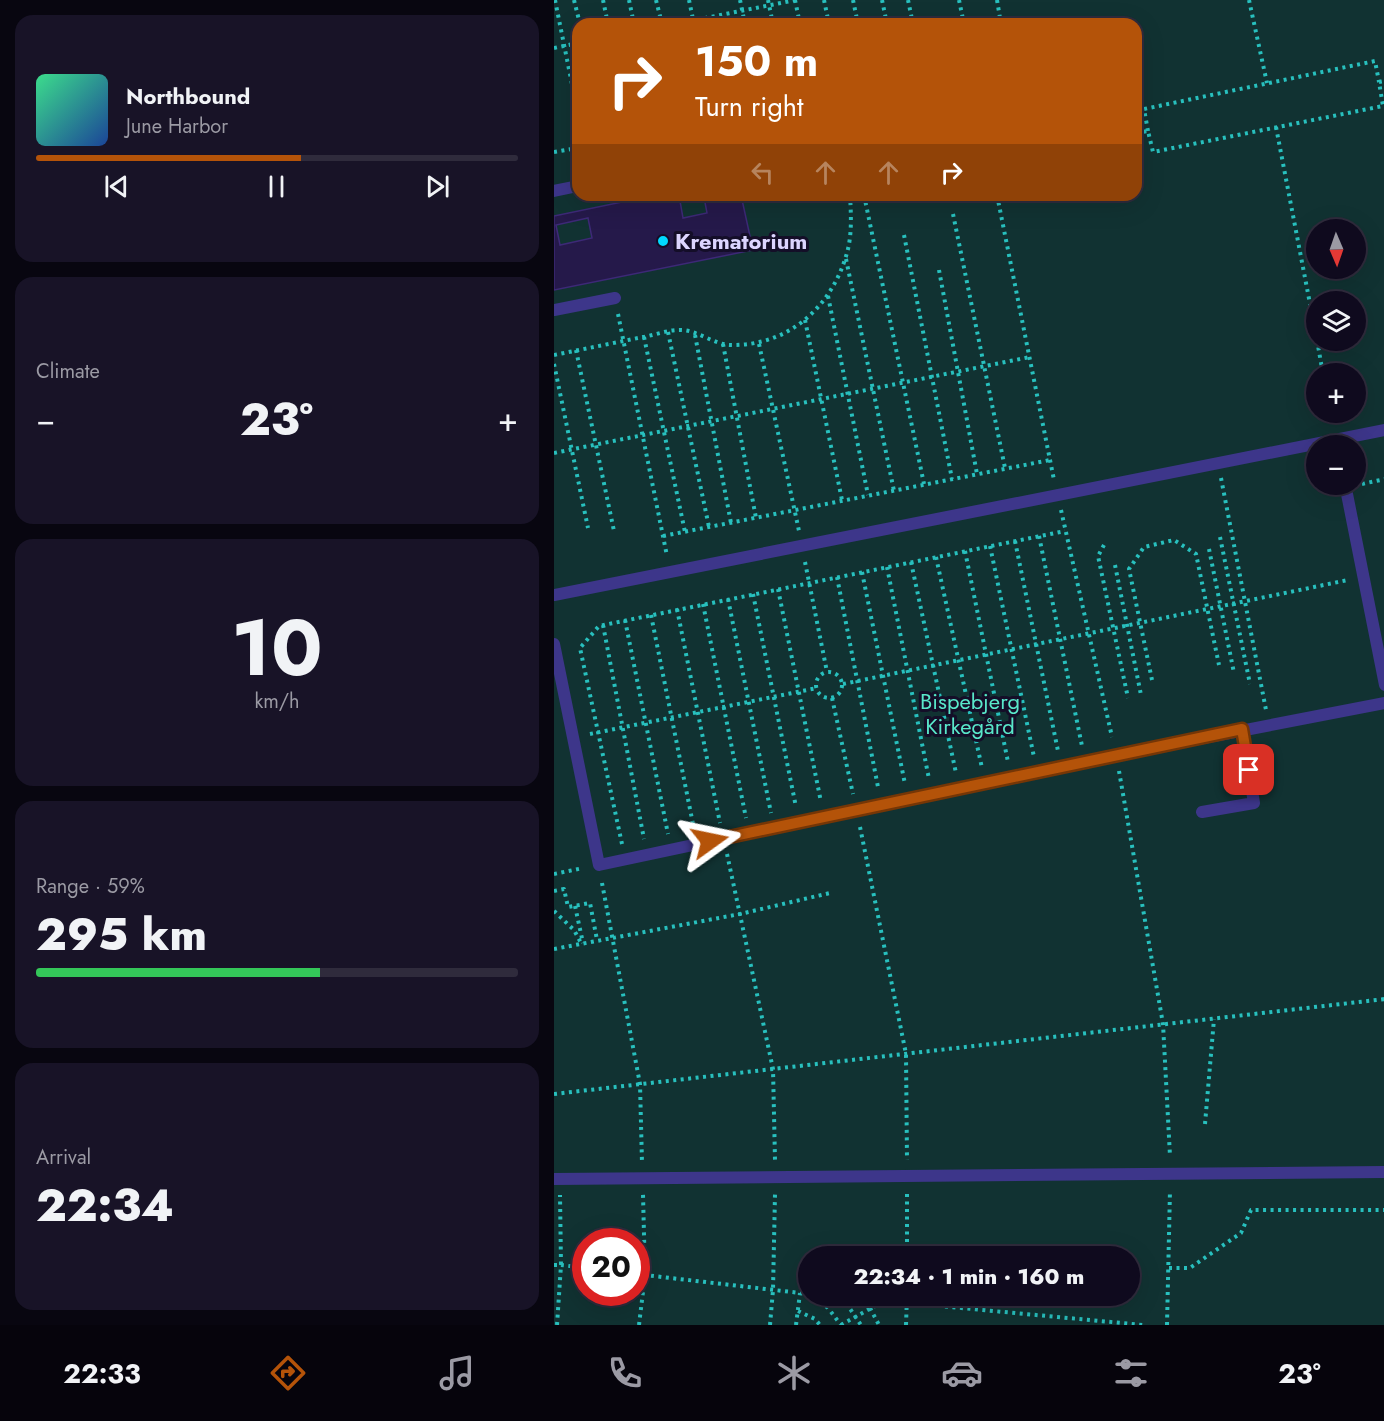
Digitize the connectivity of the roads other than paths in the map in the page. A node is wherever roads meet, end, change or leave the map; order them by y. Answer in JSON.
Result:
{"nodes":[{"id":1,"x":572,"y":187,"type":"edge"},
{"id":2,"x":554,"y":191,"type":"edge"},
{"id":3,"x":615,"y":298,"type":"road end"},
{"id":4,"x":554,"y":310,"type":"edge"},
{"id":5,"x":1385,"y":430,"type":"edge"},
{"id":6,"x":1365,"y":435,"type":"edge"},
{"id":7,"x":1306,"y":447,"type":"edge"},
{"id":8,"x":1347,"y":495,"type":"edge"},
{"id":9,"x":554,"y":595,"type":"edge"},
{"id":10,"x":554,"y":644,"type":"edge"},
{"id":11,"x":1385,"y":685,"type":"edge"},
{"id":12,"x":1385,"y":703,"type":"edge"},
{"id":13,"x":1242,"y":729,"type":"junction"},
{"id":14,"x":1202,"y":812,"type":"dead end"},
{"id":15,"x":1385,"y":1172,"type":"edge"},
{"id":16,"x":557,"y":1179,"type":"edge"}],
"edges":[{"from":1,"to":2,"type":"lane"},
{"from":3,"to":4,"type":"lane"},
{"from":5,"to":6,"type":"lane"},
{"from":7,"to":9,"type":"lane"},
{"from":8,"to":11,"type":"lane"},
{"from":10,"to":13,"type":"lane"},
{"from":12,"to":13,"type":"lane"},
{"from":13,"to":14,"type":"lane"},
{"from":15,"to":16,"type":"lane"}]}
